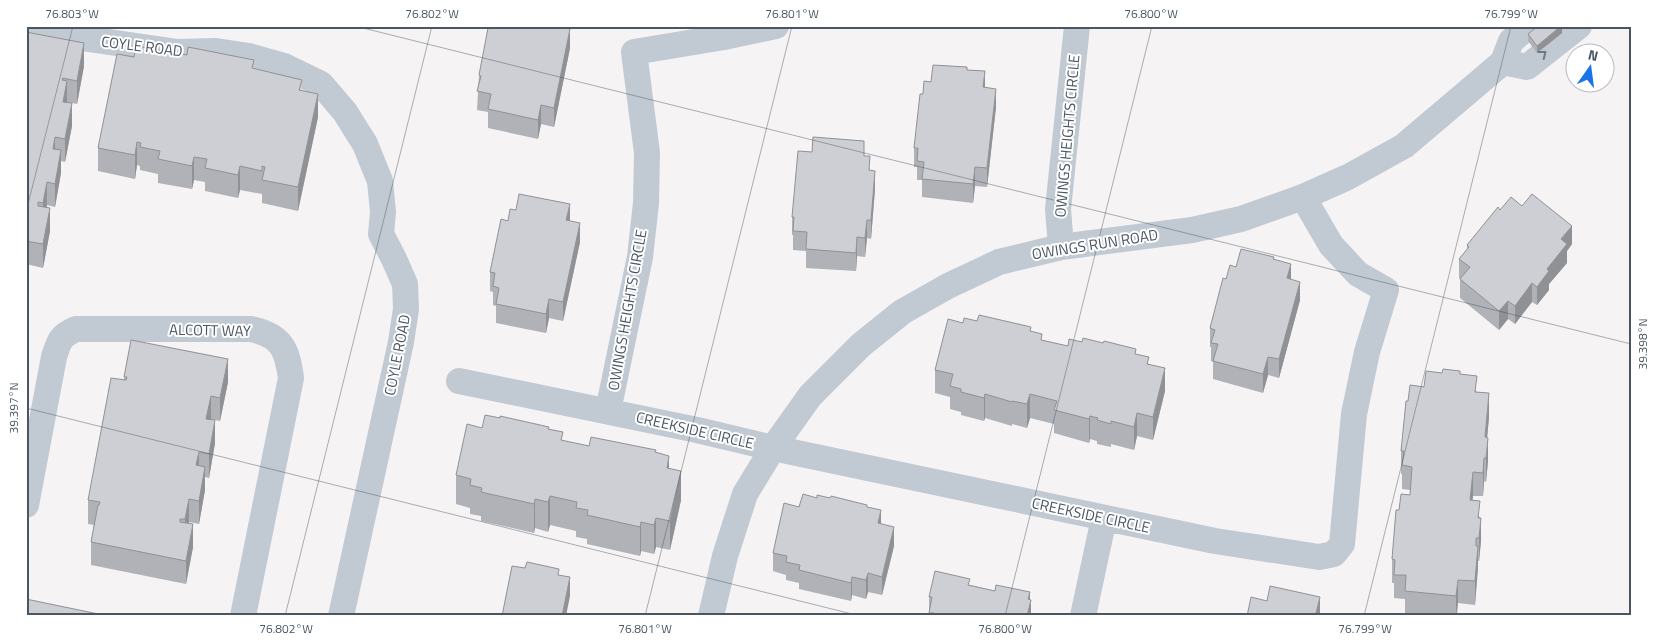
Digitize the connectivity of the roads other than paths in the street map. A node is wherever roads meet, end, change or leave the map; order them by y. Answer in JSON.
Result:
{"nodes":[{"id":1,"x":776,"y":26,"type":"edge"},
{"id":2,"x":1077,"y":26,"type":"edge"},
{"id":3,"x":1529,"y":26,"type":"edge"},
{"id":4,"x":1579,"y":26,"type":"edge"},
{"id":5,"x":26,"y":30,"type":"edge"},
{"id":6,"x":1503,"y":62,"type":"junction"},
{"id":7,"x":1304,"y":198,"type":"junction"},
{"id":8,"x":1061,"y":247,"type":"junction"},
{"id":9,"x":459,"y":381,"type":"dead end"},
{"id":10,"x":608,"y":411,"type":"junction"},
{"id":11,"x":773,"y":448,"type":"junction"},
{"id":12,"x":26,"y":505,"type":"edge"},
{"id":13,"x":1104,"y":518,"type":"junction"},
{"id":14,"x":243,"y":616,"type":"edge"},
{"id":15,"x":341,"y":616,"type":"edge"},
{"id":16,"x":711,"y":616,"type":"edge"},
{"id":17,"x":1083,"y":616,"type":"edge"}],
"edges":[{"from":1,"to":10,"type":"street","name":"OWINGS HEIGHTS CIRCLE"},
{"from":2,"to":8,"type":"street","name":"OWINGS HEIGHTS CIRCLE"},
{"from":3,"to":6,"type":"street","name":"OWINGS RUN ROAD"},
{"from":6,"to":4,"type":"street","one_way":true},
{"from":5,"to":15,"type":"street","name":"COYLE ROAD"},
{"from":6,"to":7,"type":"street","name":"OWINGS RUN ROAD"},
{"from":7,"to":8,"type":"street","name":"OWINGS RUN ROAD"},
{"from":7,"to":13,"type":"street","name":"CREEKSIDE CIRCLE"},
{"from":8,"to":11,"type":"street","name":"OWINGS RUN ROAD"},
{"from":9,"to":10,"type":"street","name":"CREEKSIDE CIRCLE"},
{"from":10,"to":11,"type":"street","name":"CREEKSIDE CIRCLE"},
{"from":11,"to":13,"type":"street","name":"CREEKSIDE CIRCLE"},
{"from":11,"to":16,"type":"street","name":"OWINGS RUN ROAD"},
{"from":12,"to":14,"type":"street","name":"ALCOTT WAY"},
{"from":13,"to":17,"type":"street"}]}
